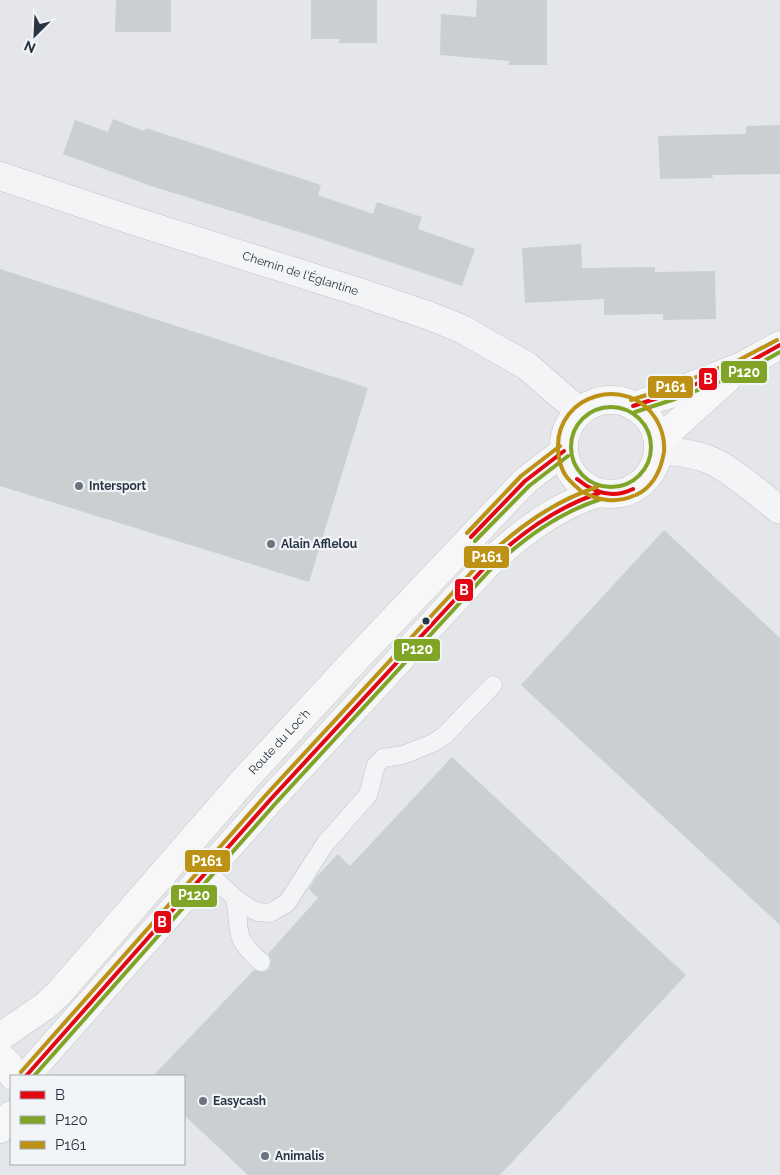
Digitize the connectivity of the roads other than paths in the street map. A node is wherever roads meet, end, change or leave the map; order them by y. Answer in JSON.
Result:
{"nodes":[{"id":1,"x":0,"y":176,"type":"edge"},
{"id":2,"x":780,"y":345,"type":"edge"},
{"id":3,"x":742,"y":366,"type":"junction"},
{"id":4,"x":633,"y":406,"type":"junction"},
{"id":5,"x":580,"y":412,"type":"junction"},
{"id":6,"x":658,"y":446,"type":"junction"},
{"id":7,"x":564,"y":451,"type":"junction"},
{"id":8,"x":599,"y":493,"type":"junction"},
{"id":9,"x":780,"y":510,"type":"edge"},
{"id":10,"x":493,"y":685,"type":"dead end"},
{"id":11,"x":206,"y":872,"type":"junction"},
{"id":12,"x":235,"y":898,"type":"junction"},
{"id":13,"x":261,"y":962,"type":"dead end"},
{"id":14,"x":0,"y":1037,"type":"edge"},
{"id":15,"x":0,"y":1056,"type":"edge"},
{"id":16,"x":13,"y":1075,"type":"edge"},
{"id":17,"x":27,"y":1075,"type":"edge"},
{"id":18,"x":10,"y":1117,"type":"edge"},
{"id":19,"x":0,"y":1129,"type":"edge"}],
"edges":[{"from":1,"to":5,"type":"street","name":"Chemin de l'Églantine"},
{"from":2,"to":3,"type":"main road"},
{"from":3,"to":4,"type":"main road"},
{"from":3,"to":6,"type":"main road"},
{"from":4,"to":5,"type":"main road"},
{"from":4,"to":6,"type":"main road"},
{"from":5,"to":7,"type":"main road"},
{"from":6,"to":8,"type":"main road"},
{"from":6,"to":9,"type":"street"},
{"from":7,"to":8,"type":"main road"},
{"from":7,"to":14,"type":"main road","name":"Route du Loc'h"},
{"from":8,"to":11,"type":"main road"},
{"from":10,"to":12,"type":"lane"},
{"from":11,"to":12,"type":"lane"},
{"from":11,"to":17,"type":"main road"},
{"from":12,"to":13,"type":"lane"},
{"from":15,"to":16,"type":"main road"},
{"from":18,"to":19,"type":"main road"}]}
